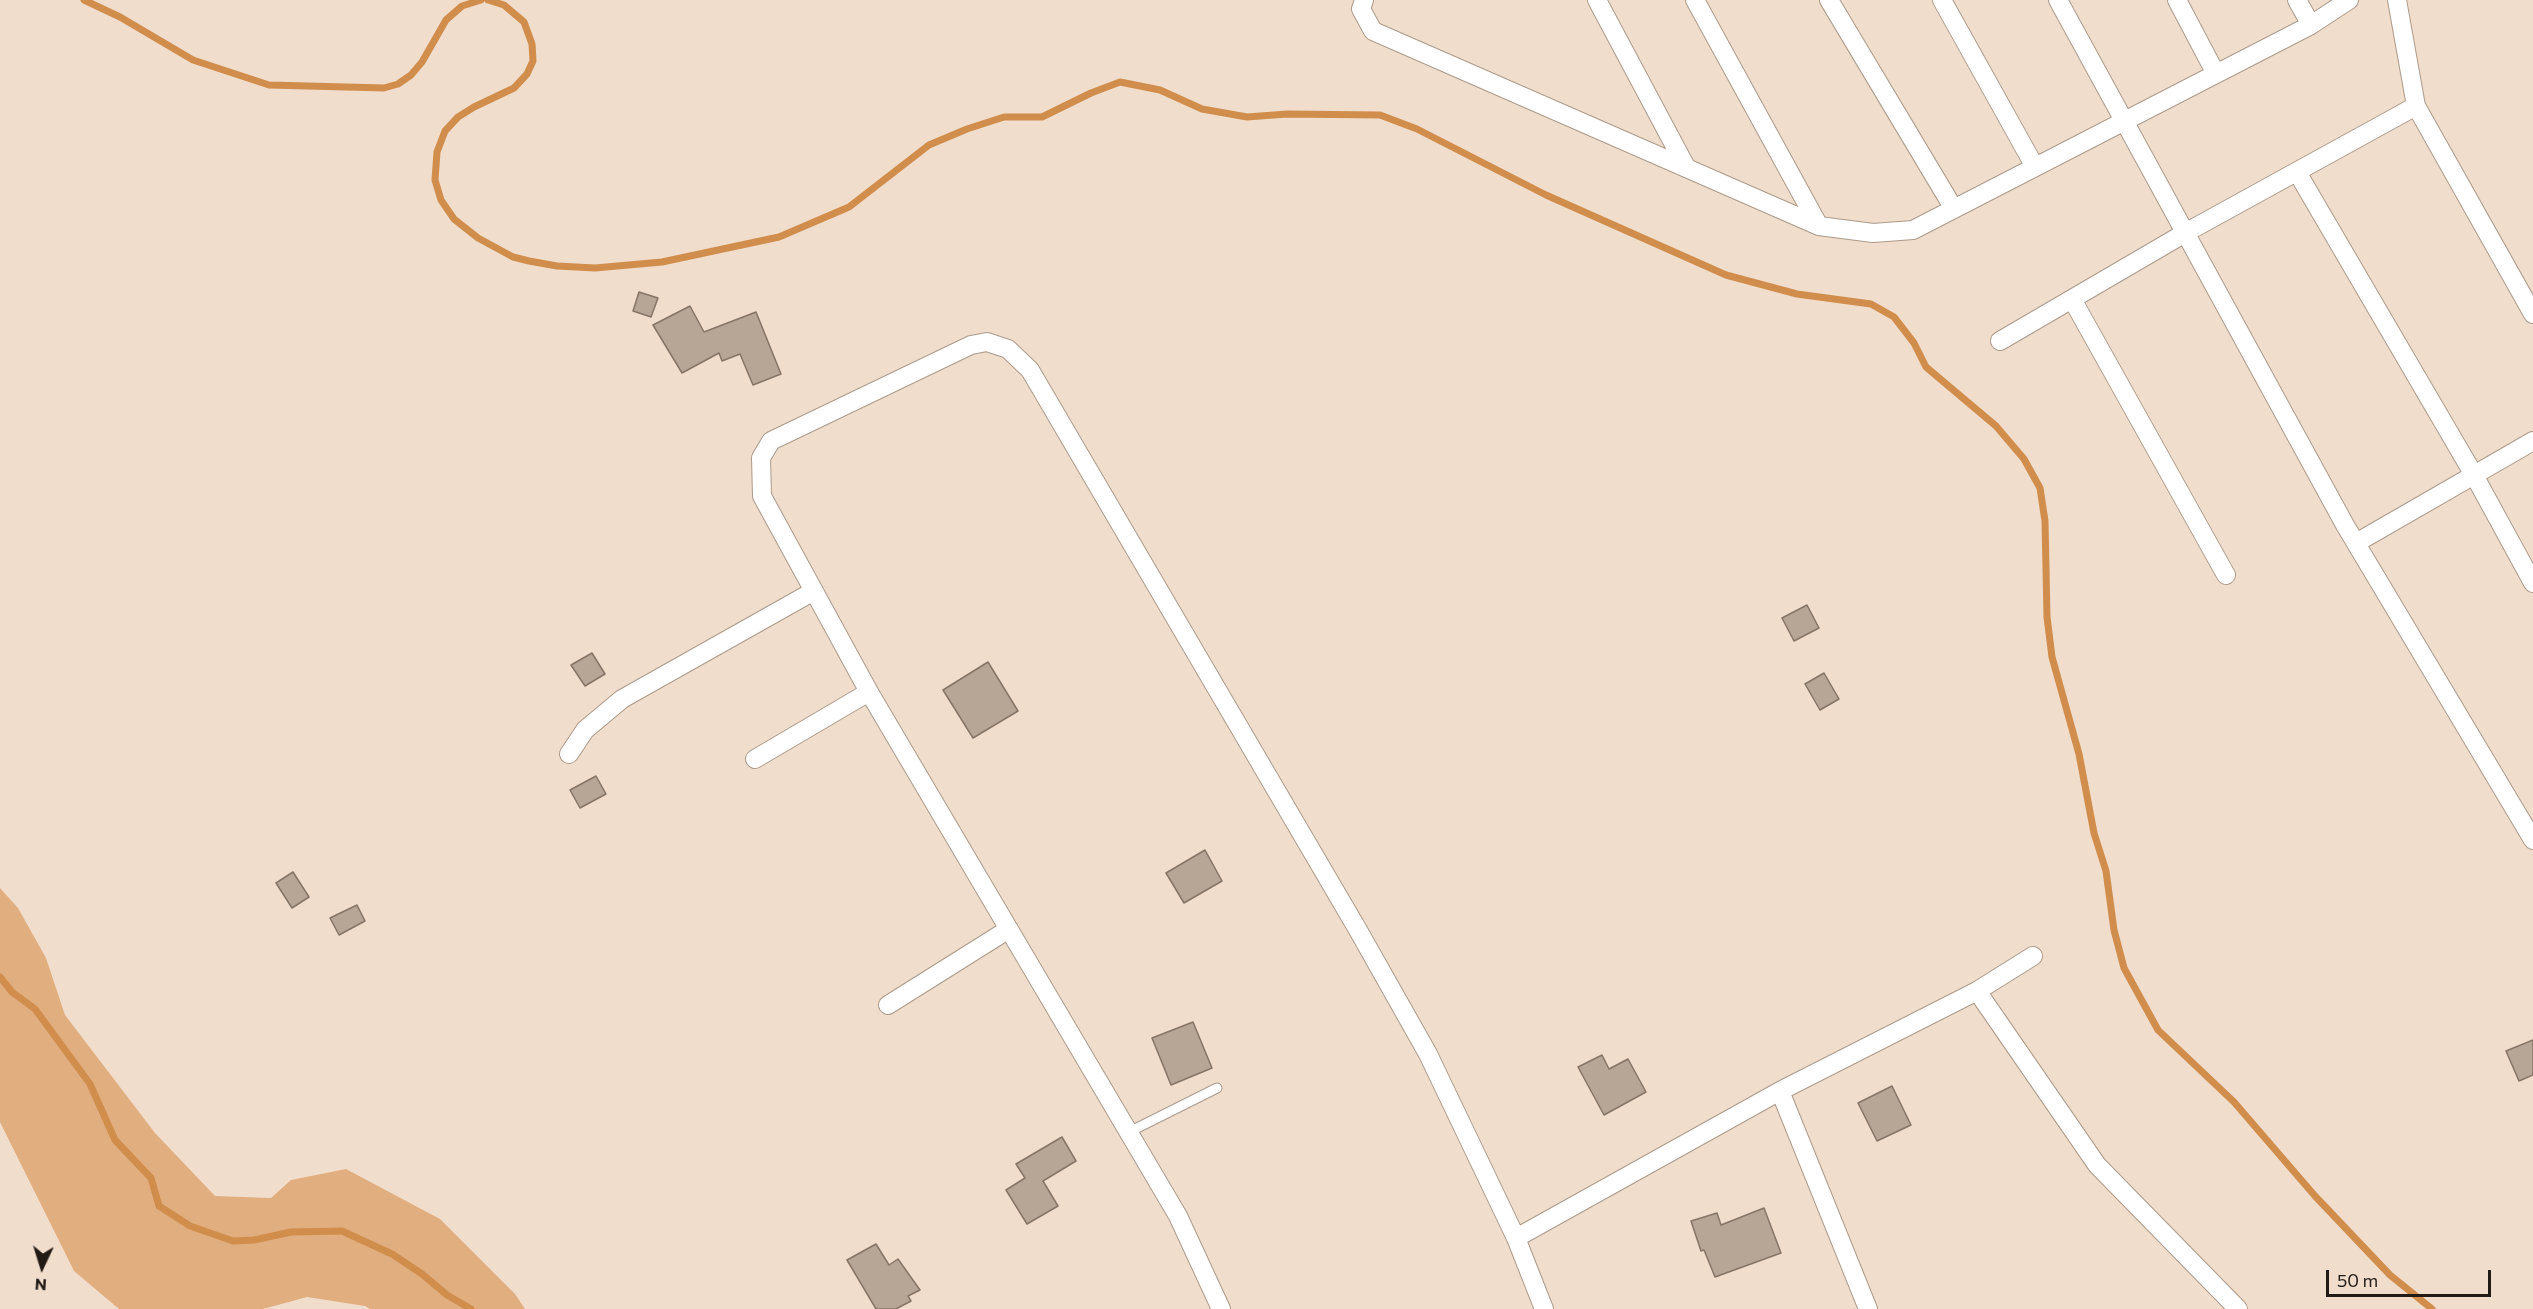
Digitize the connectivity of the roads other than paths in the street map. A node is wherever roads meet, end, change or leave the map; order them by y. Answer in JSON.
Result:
{"nodes":[{"id":1,"x":1364,"y":0,"type":"edge"},
{"id":2,"x":1597,"y":0,"type":"edge"},
{"id":3,"x":1695,"y":0,"type":"edge"},
{"id":4,"x":1829,"y":0,"type":"edge"},
{"id":5,"x":1942,"y":0,"type":"edge"},
{"id":6,"x":2058,"y":0,"type":"edge"},
{"id":7,"x":2176,"y":0,"type":"edge"},
{"id":8,"x":2297,"y":0,"type":"edge"},
{"id":9,"x":2349,"y":0,"type":"edge"},
{"id":10,"x":2397,"y":0,"type":"edge"},
{"id":11,"x":2311,"y":25,"type":"junction"},
{"id":12,"x":2217,"y":74,"type":"junction"},
{"id":13,"x":2416,"y":106,"type":"junction"},
{"id":14,"x":2124,"y":121,"type":"junction"},
{"id":15,"x":1686,"y":167,"type":"junction"},
{"id":16,"x":2035,"y":167,"type":"junction"},
{"id":17,"x":2297,"y":172,"type":"junction"},
{"id":18,"x":1954,"y":209,"type":"junction"},
{"id":19,"x":1819,"y":226,"type":"junction"},
{"id":20,"x":2185,"y":233,"type":"junction"},
{"id":21,"x":2072,"y":299,"type":"junction"},
{"id":22,"x":2533,"y":314,"type":"edge"},
{"id":23,"x":2000,"y":341,"type":"dead end"},
{"id":24,"x":2533,"y":441,"type":"edge"},
{"id":25,"x":2474,"y":475,"type":"junction"},
{"id":26,"x":2356,"y":543,"type":"junction"},
{"id":27,"x":2226,"y":575,"type":"dead end"},
{"id":28,"x":2533,"y":583,"type":"edge"},
{"id":29,"x":814,"y":591,"type":"junction"},
{"id":30,"x":869,"y":692,"type":"junction"},
{"id":31,"x":570,"y":754,"type":"dead end"},
{"id":32,"x":755,"y":759,"type":"dead end"},
{"id":33,"x":2533,"y":840,"type":"edge"},
{"id":34,"x":1009,"y":929,"type":"junction"},
{"id":35,"x":2033,"y":956,"type":"dead end"},
{"id":36,"x":1977,"y":991,"type":"junction"},
{"id":37,"x":888,"y":1005,"type":"dead end"},
{"id":38,"x":1217,"y":1088,"type":"dead end"},
{"id":39,"x":1780,"y":1091,"type":"junction"},
{"id":40,"x":1127,"y":1133,"type":"junction"},
{"id":41,"x":1516,"y":1238,"type":"junction"},
{"id":42,"x":1221,"y":1309,"type":"edge"},
{"id":43,"x":1544,"y":1309,"type":"edge"},
{"id":44,"x":1868,"y":1309,"type":"edge"},
{"id":45,"x":2238,"y":1309,"type":"edge"}],
"edges":[{"from":1,"to":15,"type":"street"},
{"from":2,"to":15,"type":"street"},
{"from":3,"to":19,"type":"street"},
{"from":4,"to":18,"type":"street"},
{"from":5,"to":16,"type":"street"},
{"from":6,"to":14,"type":"street"},
{"from":7,"to":12,"type":"street"},
{"from":8,"to":11,"type":"street"},
{"from":9,"to":11,"type":"street"},
{"from":10,"to":13,"type":"street"},
{"from":11,"to":12,"type":"street"},
{"from":12,"to":14,"type":"street"},
{"from":13,"to":17,"type":"street"},
{"from":13,"to":22,"type":"street"},
{"from":14,"to":16,"type":"street"},
{"from":14,"to":20,"type":"street"},
{"from":15,"to":19,"type":"street"},
{"from":16,"to":18,"type":"street"},
{"from":17,"to":20,"type":"street"},
{"from":17,"to":25,"type":"street"},
{"from":18,"to":19,"type":"street"},
{"from":20,"to":21,"type":"street"},
{"from":20,"to":26,"type":"street"},
{"from":21,"to":23,"type":"street"},
{"from":21,"to":27,"type":"street"},
{"from":24,"to":25,"type":"street"},
{"from":25,"to":26,"type":"street"},
{"from":25,"to":28,"type":"street"},
{"from":26,"to":33,"type":"street"},
{"from":29,"to":30,"type":"street"},
{"from":29,"to":31,"type":"street"},
{"from":29,"to":41,"type":"street"},
{"from":30,"to":32,"type":"street"},
{"from":30,"to":34,"type":"street"},
{"from":34,"to":37,"type":"street"},
{"from":34,"to":40,"type":"street"},
{"from":35,"to":36,"type":"street"},
{"from":36,"to":39,"type":"street"},
{"from":36,"to":45,"type":"street"},
{"from":38,"to":40,"type":"lane"},
{"from":39,"to":41,"type":"street"},
{"from":39,"to":44,"type":"street"},
{"from":40,"to":42,"type":"street"},
{"from":41,"to":43,"type":"street"}]}
